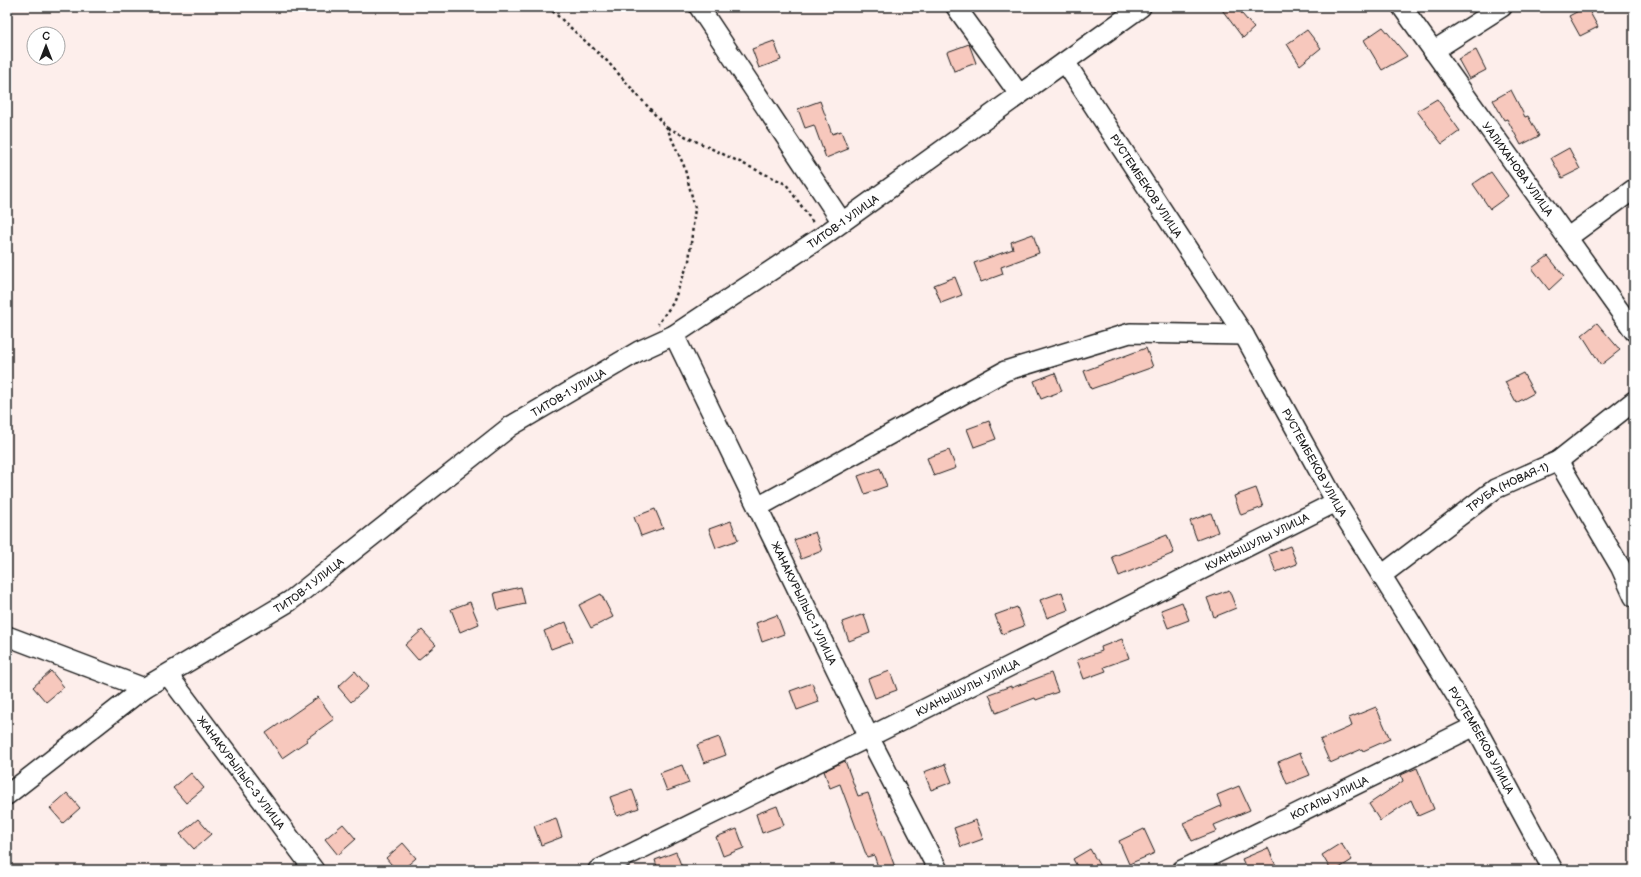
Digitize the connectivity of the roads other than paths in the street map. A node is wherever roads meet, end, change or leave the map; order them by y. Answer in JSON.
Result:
{"nodes":[{"id":1,"x":699,"y":7,"type":"edge"},
{"id":2,"x":956,"y":7,"type":"edge"},
{"id":3,"x":1141,"y":7,"type":"edge"},
{"id":4,"x":1402,"y":7,"type":"edge"},
{"id":5,"x":1502,"y":7,"type":"edge"},
{"id":6,"x":1433,"y":51,"type":"junction"},
{"id":7,"x":1065,"y":62,"type":"junction"},
{"id":8,"x":1019,"y":94,"type":"junction"},
{"id":9,"x":1634,"y":189,"type":"edge"},
{"id":10,"x":842,"y":222,"type":"junction"},
{"id":11,"x":1568,"y":238,"type":"junction"},
{"id":12,"x":1634,"y":331,"type":"edge"},
{"id":13,"x":674,"y":335,"type":"junction"},
{"id":14,"x":1244,"y":335,"type":"junction"},
{"id":15,"x":1634,"y":401,"type":"edge"},
{"id":16,"x":1558,"y":461,"type":"junction"},
{"id":17,"x":1336,"y":502,"type":"junction"},
{"id":18,"x":758,"y":507,"type":"junction"},
{"id":19,"x":1382,"y":575,"type":"junction"},
{"id":20,"x":1634,"y":597,"type":"edge"},
{"id":21,"x":7,"y":636,"type":"edge"},
{"id":22,"x":168,"y":675,"type":"junction"},
{"id":23,"x":144,"y":688,"type":"junction"},
{"id":24,"x":1475,"y":726,"type":"junction"},
{"id":25,"x":869,"y":737,"type":"junction"},
{"id":26,"x":7,"y":795,"type":"edge"},
{"id":27,"x":314,"y":870,"type":"edge"},
{"id":28,"x":598,"y":870,"type":"edge"},
{"id":29,"x":938,"y":870,"type":"edge"},
{"id":30,"x":1182,"y":870,"type":"edge"},
{"id":31,"x":1553,"y":870,"type":"edge"}],
"edges":[{"from":1,"to":10,"type":"street"},
{"from":2,"to":8,"type":"street"},
{"from":3,"to":7,"type":"street","name":"ТИТОВ-1 УЛИЦА"},
{"from":4,"to":6,"type":"street","name":"УАЛИХАНОВА УЛИЦА"},
{"from":5,"to":6,"type":"street"},
{"from":6,"to":11,"type":"street","name":"УАЛИХАНОВА УЛИЦА"},
{"from":7,"to":8,"type":"street","name":"ТИТОВ-1 УЛИЦА"},
{"from":7,"to":14,"type":"street","name":"РУСТЕМБЕКОВ УЛИЦА"},
{"from":8,"to":10,"type":"street","name":"ТИТОВ-1 УЛИЦА"},
{"from":9,"to":11,"type":"street"},
{"from":10,"to":13,"type":"street","name":"ТИТОВ-1 УЛИЦА"},
{"from":11,"to":12,"type":"street","name":"УАЛИХАНОВА УЛИЦА"},
{"from":13,"to":18,"type":"street","name":"ЖАНАКУРЫЛЫС-1 УЛИЦА"},
{"from":13,"to":22,"type":"street","name":"ТИТОВ-1 УЛИЦА"},
{"from":14,"to":17,"type":"street","name":"РУСТЕМБЕКОВ УЛИЦА"},
{"from":14,"to":18,"type":"street"},
{"from":15,"to":16,"type":"street","name":"ТРУБА (НОВАЯ-1)"},
{"from":16,"to":19,"type":"street","name":"ТРУБА (НОВАЯ-1)"},
{"from":16,"to":20,"type":"street"},
{"from":17,"to":19,"type":"street","name":"РУСТЕМБЕКОВ УЛИЦА"},
{"from":17,"to":25,"type":"street","name":"КУАНЫШУЛЫ УЛИЦА"},
{"from":18,"to":25,"type":"street","name":"ЖАНАКУРЫЛЫС-1 УЛИЦА"},
{"from":19,"to":24,"type":"street","name":"РУСТЕМБЕКОВ УЛИЦА"},
{"from":21,"to":23,"type":"street"},
{"from":22,"to":23,"type":"street","name":"ТИТОВ-1 УЛИЦА"},
{"from":22,"to":27,"type":"street","name":"ЖАНАКУРЫЛЫС-3 УЛИЦА"},
{"from":23,"to":26,"type":"street","name":"ТИТОВ-1 УЛИЦА"},
{"from":24,"to":30,"type":"street","name":"КОГАЛЫ УЛИЦА"},
{"from":24,"to":31,"type":"street","name":"РУСТЕМБЕКОВ УЛИЦА"},
{"from":25,"to":28,"type":"street","name":"КУАНЫШУЛЫ УЛИЦА"},
{"from":25,"to":29,"type":"street","name":"ЖАНАКУРЫЛЫС-1 УЛИЦА"}]}
